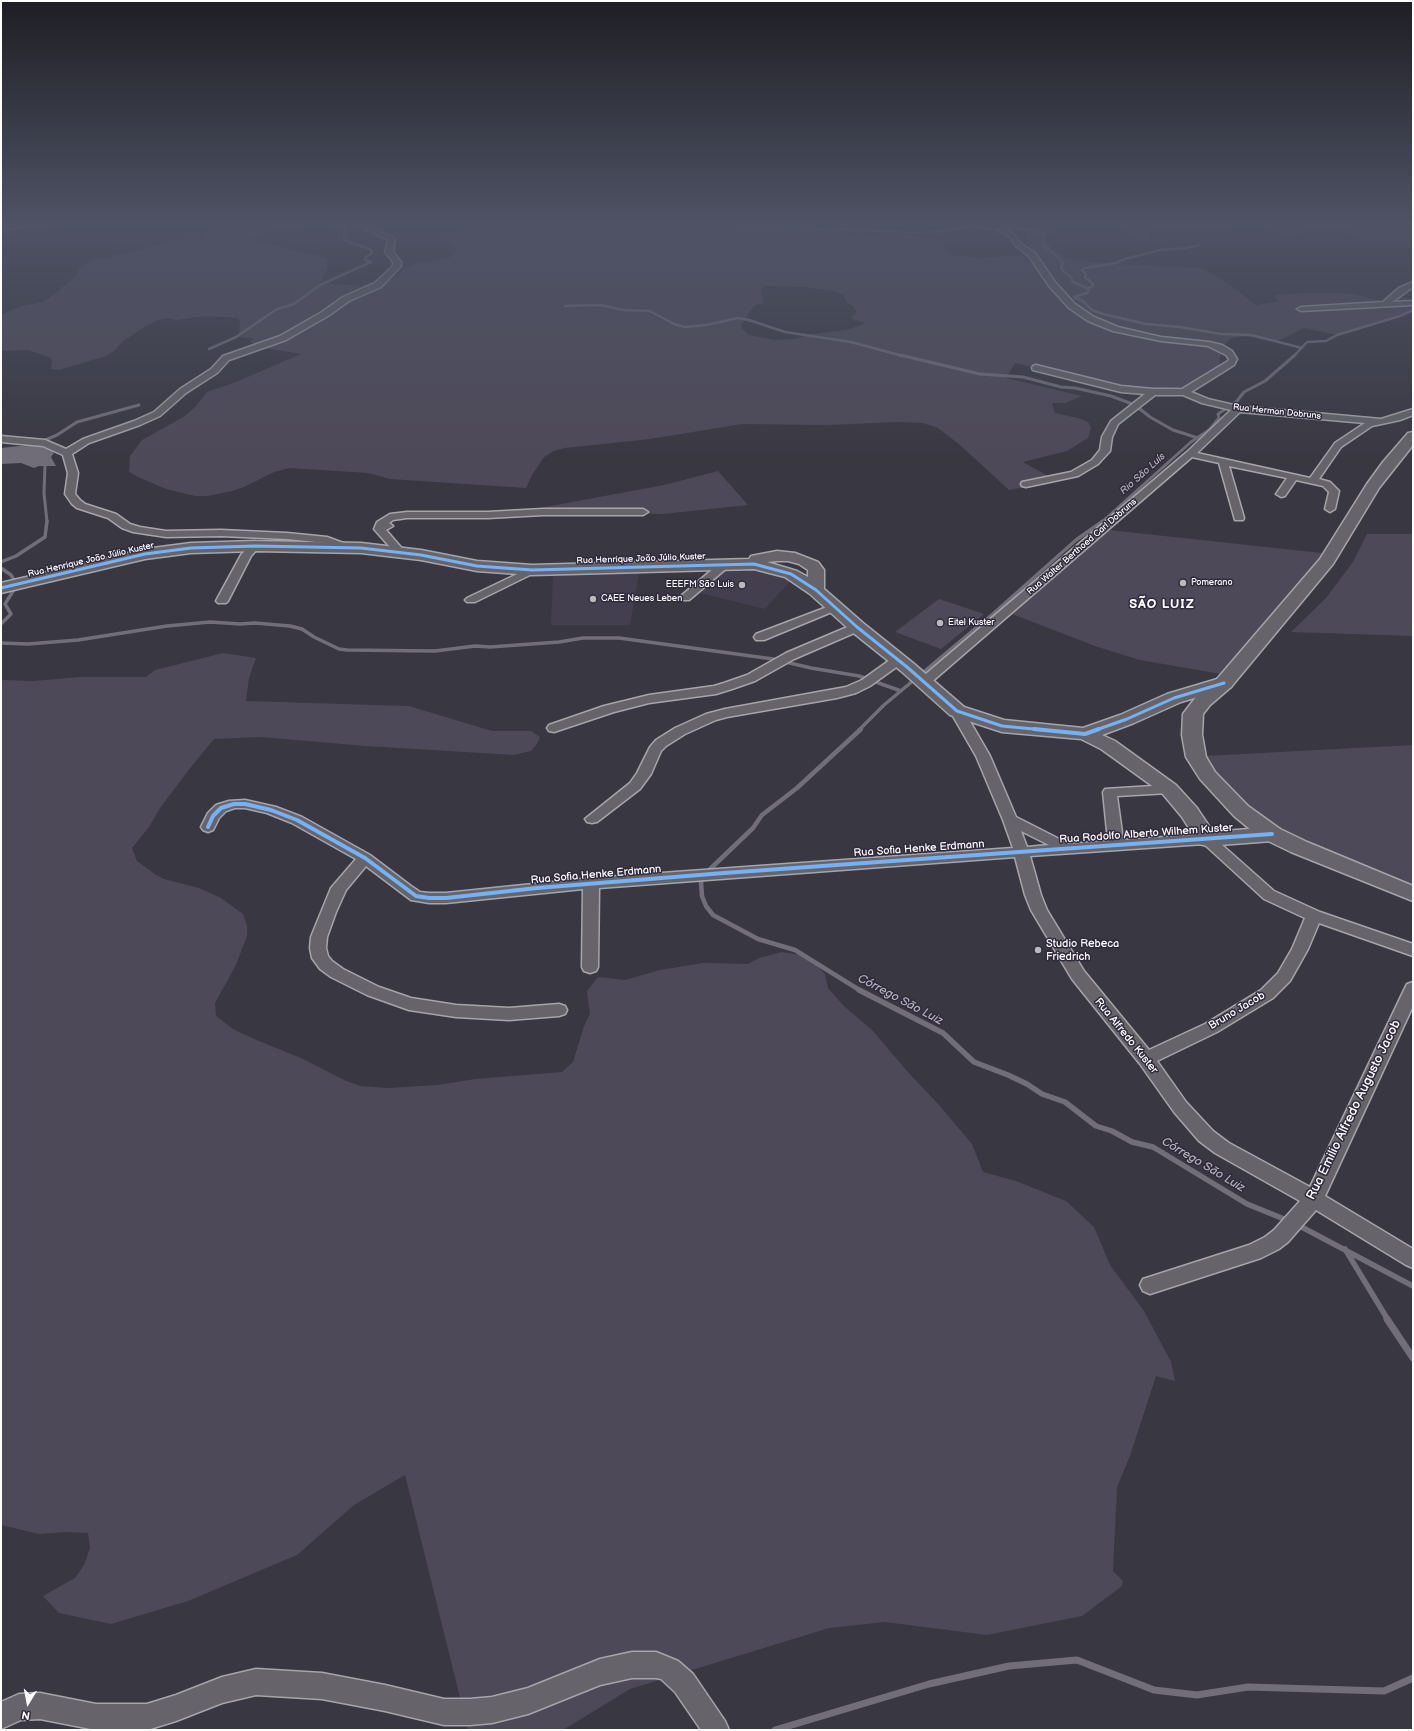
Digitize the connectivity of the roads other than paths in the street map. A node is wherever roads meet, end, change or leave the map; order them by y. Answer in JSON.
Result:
{"nodes":[{"id":1,"x":339,"y":304,"type":"edge"},
{"id":2,"x":1070,"y":304,"type":"edge"},
{"id":3,"x":1375,"y":304,"type":"edge"},
{"id":4,"x":1302,"y":309,"type":"dead end"},
{"id":5,"x":1036,"y":368,"type":"dead end"},
{"id":6,"x":1153,"y":392,"type":"junction"},
{"id":7,"x":1184,"y":392,"type":"junction"},
{"id":8,"x":1233,"y":408,"type":"junction"},
{"id":9,"x":1413,"y":412,"type":"edge"},
{"id":10,"x":1380,"y":421,"type":"junction"},
{"id":11,"x":1413,"y":436,"type":"edge"},
{"id":12,"x":1,"y":439,"type":"edge"},
{"id":13,"x":67,"y":453,"type":"junction"},
{"id":14,"x":1190,"y":454,"type":"junction"},
{"id":15,"x":1223,"y":461,"type":"junction"},
{"id":16,"x":1293,"y":477,"type":"junction"},
{"id":17,"x":1313,"y":482,"type":"junction"},
{"id":18,"x":1026,"y":484,"type":"dead end"},
{"id":19,"x":1280,"y":494,"type":"dead end"},
{"id":20,"x":1330,"y":509,"type":"dead end"},
{"id":21,"x":643,"y":512,"type":"dead end"},
{"id":22,"x":1238,"y":518,"type":"dead end"},
{"id":23,"x":494,"y":525,"type":"dead end"},
{"id":24,"x":379,"y":529,"type":"junction"},
{"id":25,"x":255,"y":546,"type":"junction"},
{"id":26,"x":342,"y":546,"type":"junction"},
{"id":27,"x":400,"y":552,"type":"junction"},
{"id":28,"x":796,"y":558,"type":"junction"},
{"id":29,"x":732,"y":565,"type":"junction"},
{"id":30,"x":814,"y":568,"type":"junction"},
{"id":31,"x":778,"y":569,"type":"junction"},
{"id":32,"x":532,"y":570,"type":"junction"},
{"id":33,"x":795,"y":576,"type":"junction"},
{"id":34,"x":1,"y":588,"type":"edge"},
{"id":35,"x":816,"y":590,"type":"junction"},
{"id":36,"x":684,"y":598,"type":"dead end"},
{"id":37,"x":471,"y":600,"type":"dead end"},
{"id":38,"x":222,"y":601,"type":"dead end"},
{"id":39,"x":835,"y":607,"type":"junction"},
{"id":40,"x":857,"y":627,"type":"junction"},
{"id":41,"x":760,"y":638,"type":"dead end"},
{"id":42,"x":903,"y":664,"type":"junction"},
{"id":43,"x":923,"y":682,"type":"junction"},
{"id":44,"x":1224,"y":682,"type":"junction"},
{"id":45,"x":957,"y":711,"type":"junction"},
{"id":46,"x":554,"y":728,"type":"dead end"},
{"id":47,"x":1085,"y":734,"type":"junction"},
{"id":48,"x":1169,"y":789,"type":"junction"},
{"id":49,"x":592,"y":819,"type":"dead end"},
{"id":50,"x":1010,"y":820,"type":"junction"},
{"id":51,"x":208,"y":827,"type":"dead end"},
{"id":52,"x":1272,"y":834,"type":"junction"},
{"id":53,"x":1207,"y":839,"type":"junction"},
{"id":54,"x":1116,"y":844,"type":"junction"},
{"id":55,"x":1065,"y":848,"type":"junction"},
{"id":56,"x":1021,"y":851,"type":"junction"},
{"id":57,"x":365,"y":858,"type":"junction"},
{"id":58,"x":591,"y":883,"type":"junction"},
{"id":59,"x":1413,"y":894,"type":"edge"},
{"id":60,"x":1314,"y":916,"type":"junction"},
{"id":61,"x":1413,"y":950,"type":"edge"},
{"id":62,"x":590,"y":967,"type":"dead end"},
{"id":63,"x":1413,"y":988,"type":"edge"},
{"id":64,"x":559,"y":1010,"type":"dead end"},
{"id":65,"x":1146,"y":1060,"type":"junction"},
{"id":66,"x":1309,"y":1204,"type":"junction"},
{"id":67,"x":1413,"y":1260,"type":"edge"},
{"id":68,"x":1150,"y":1284,"type":"dead end"},
{"id":69,"x":1,"y":1716,"type":"edge"},
{"id":70,"x":716,"y":1730,"type":"edge"}],
"edges":[{"from":1,"to":13,"type":"street"},
{"from":2,"to":7,"type":"street"},
{"from":3,"to":4,"type":"street"},
{"from":5,"to":6,"type":"street"},
{"from":6,"to":7,"type":"street"},
{"from":6,"to":18,"type":"street"},
{"from":7,"to":8,"type":"street","name":"Rua Herman Dobruns"},
{"from":8,"to":10,"type":"street","name":"Rua Herman Dobruns"},
{"from":8,"to":14,"type":"street","name":"Rua Walter Berthoed Carl Dobruns"},
{"from":9,"to":10,"type":"street"},
{"from":10,"to":17,"type":"street"},
{"from":11,"to":44,"type":"street"},
{"from":12,"to":13,"type":"street"},
{"from":13,"to":26,"type":"street"},
{"from":14,"to":15,"type":"street"},
{"from":14,"to":43,"type":"street","name":"Rua Walter Berthoed Carl Dobruns"},
{"from":15,"to":16,"type":"street"},
{"from":15,"to":22,"type":"street"},
{"from":16,"to":17,"type":"street"},
{"from":16,"to":19,"type":"street"},
{"from":17,"to":20,"type":"street"},
{"from":21,"to":24,"type":"street"},
{"from":23,"to":24,"type":"street"},
{"from":24,"to":27,"type":"street"},
{"from":25,"to":26,"type":"street","name":"Rua Henrique João Júlio Kuster"},
{"from":25,"to":34,"type":"street","name":"Rua Henrique João Júlio Kuster"},
{"from":25,"to":38,"type":"street"},
{"from":26,"to":27,"type":"street","name":"Rua Henrique João Júlio Kuster"},
{"from":27,"to":32,"type":"street","name":"Rua Henrique João Júlio Kuster"},
{"from":28,"to":29,"type":"street","name":"Rua Henrique João Júlio Kuster"},
{"from":28,"to":30,"type":"street","name":"Rua Henrique João Júlio Kuster"},
{"from":28,"to":31,"type":"street"},
{"from":29,"to":31,"type":"street","name":"Rua Henrique João Júlio Kuster"},
{"from":29,"to":32,"type":"street","name":"Rua Henrique João Júlio Kuster"},
{"from":29,"to":36,"type":"street"},
{"from":30,"to":33,"type":"street"},
{"from":30,"to":35,"type":"street"},
{"from":31,"to":33,"type":"street","name":"Rua Henrique João Júlio Kuster"},
{"from":32,"to":37,"type":"street"},
{"from":33,"to":35,"type":"street","name":"Rua Henrique João Júlio Kuster"},
{"from":35,"to":39,"type":"street","name":"Rua Henrique João Júlio Kuster"},
{"from":39,"to":40,"type":"street","name":"Rua Henrique João Júlio Kuster"},
{"from":39,"to":41,"type":"street"},
{"from":40,"to":42,"type":"street","name":"Rua Henrique João Júlio Kuster"},
{"from":40,"to":46,"type":"street"},
{"from":42,"to":43,"type":"street","name":"Rua Henrique João Júlio Kuster"},
{"from":42,"to":49,"type":"street"},
{"from":43,"to":45,"type":"street","name":"Rua Henrique João Júlio Kuster"},
{"from":44,"to":47,"type":"street","name":"Rua Henrique João Júlio Kuster"},
{"from":44,"to":52,"type":"street"},
{"from":45,"to":47,"type":"street","name":"Rua Henrique João Júlio Kuster"},
{"from":45,"to":50,"type":"street","name":"Rua Alfredo Kuster"},
{"from":47,"to":48,"type":"street"},
{"from":48,"to":53,"type":"street"},
{"from":48,"to":54,"type":"street"},
{"from":50,"to":55,"type":"street"},
{"from":50,"to":56,"type":"street","name":"Rua Alfredo Kuster"},
{"from":51,"to":57,"type":"street","name":"Rua Sofia Henke Erdmann"},
{"from":52,"to":53,"type":"street","name":"Rua Rodolfo Alberto Wilhem Kuster"},
{"from":52,"to":59,"type":"street"},
{"from":53,"to":54,"type":"street","name":"Rua Rodolfo Alberto Wilhem Kuster"},
{"from":53,"to":60,"type":"street"},
{"from":54,"to":55,"type":"street","name":"Rua Rodolfo Alberto Wilhem Kuster"},
{"from":55,"to":56,"type":"street","name":"Rua Rodolfo Alberto Wilhem Kuster"},
{"from":56,"to":58,"type":"street","name":"Rua Sofia Henke Erdmann"},
{"from":56,"to":65,"type":"street","name":"Rua Alfredo Kuster"},
{"from":57,"to":58,"type":"street","name":"Rua Sofia Henke Erdmann"},
{"from":57,"to":64,"type":"street"},
{"from":58,"to":62,"type":"street"},
{"from":60,"to":61,"type":"street"},
{"from":60,"to":65,"type":"street","name":"Bruno Jacob"},
{"from":63,"to":66,"type":"street","name":"Rua Emilio Alfredo Augusto Jacob"},
{"from":65,"to":66,"type":"street","name":"Rua Alfredo Kuster"},
{"from":66,"to":67,"type":"street","name":"Rua Alfredo Kuster"},
{"from":66,"to":68,"type":"street","name":"Rua Emilio Alfredo Augusto Jacob"},
{"from":69,"to":70,"type":"street"}]}
